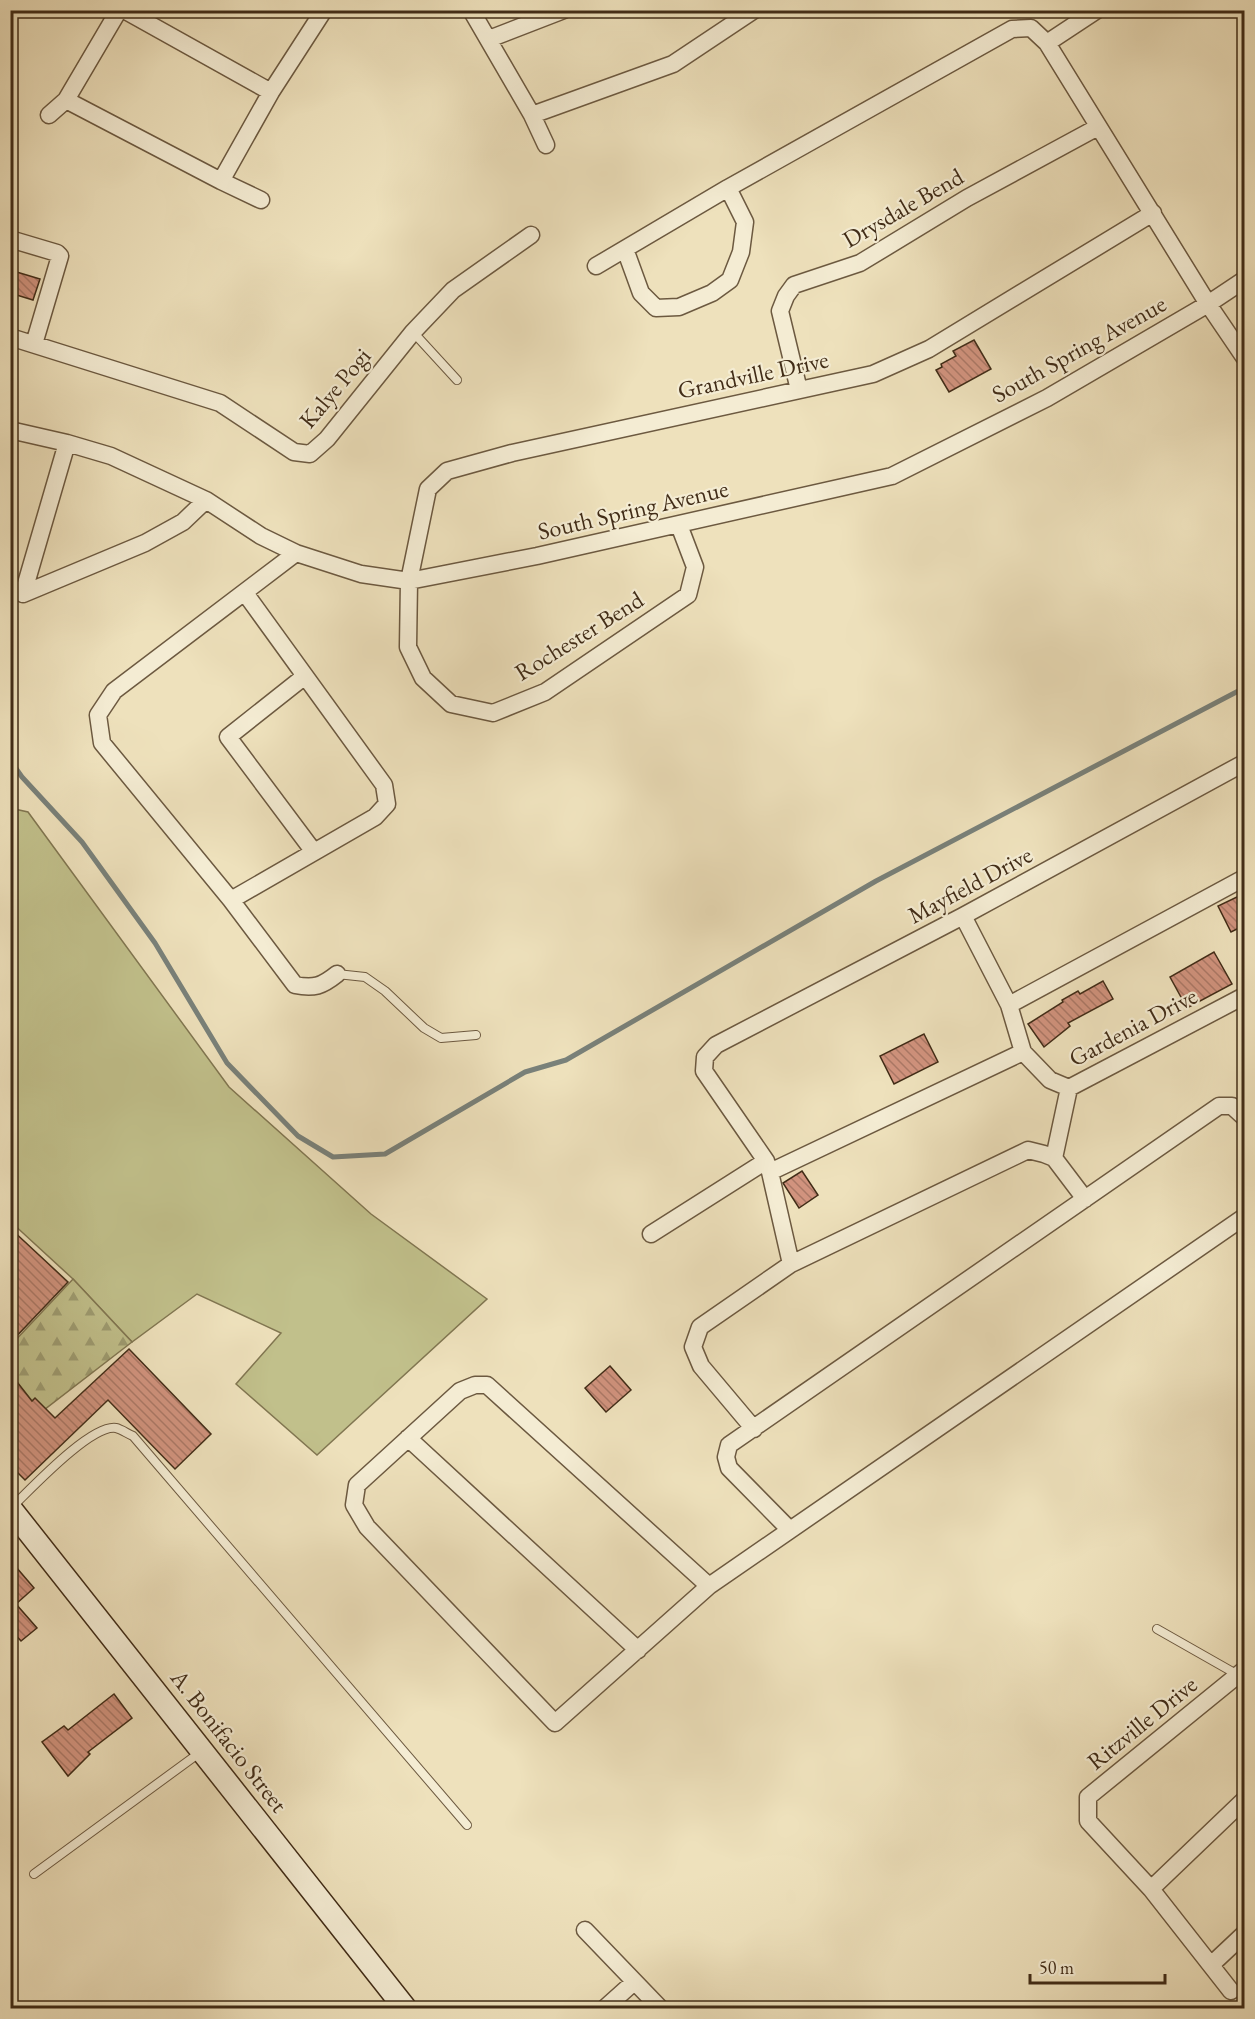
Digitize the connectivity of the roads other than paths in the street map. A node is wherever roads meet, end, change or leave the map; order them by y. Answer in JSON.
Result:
{"nodes":[{"id":1,"x":121,"y":10,"type":"edge"},
{"id":2,"x":324,"y":10,"type":"edge"},
{"id":3,"x":471,"y":10,"type":"edge"},
{"id":4,"x":564,"y":10,"type":"edge"},
{"id":5,"x":754,"y":10,"type":"edge"},
{"id":6,"x":1091,"y":12,"type":"edge"},
{"id":7,"x":489,"y":39,"type":"junction"},
{"id":8,"x":1047,"y":43,"type":"junction"},
{"id":9,"x":271,"y":93,"type":"junction"},
{"id":10,"x":66,"y":100,"type":"junction"},
{"id":11,"x":49,"y":115,"type":"dead end"},
{"id":12,"x":532,"y":115,"type":"junction"},
{"id":13,"x":1098,"y":127,"type":"junction"},
{"id":14,"x":546,"y":145,"type":"dead end"},
{"id":15,"x":221,"y":181,"type":"junction"},
{"id":16,"x":728,"y":188,"type":"junction"},
{"id":17,"x":261,"y":200,"type":"dead end"},
{"id":18,"x":1153,"y":213,"type":"junction"},
{"id":19,"x":531,"y":235,"type":"dead end"},
{"id":20,"x":10,"y":239,"type":"edge"},
{"id":21,"x":625,"y":249,"type":"junction"},
{"id":22,"x":596,"y":266,"type":"dead end"},
{"id":23,"x":1245,"y":280,"type":"edge"},
{"id":24,"x":1208,"y":304,"type":"junction"},
{"id":25,"x":412,"y":332,"type":"junction"},
{"id":26,"x":10,"y":337,"type":"edge"},
{"id":27,"x":34,"y":344,"type":"junction"},
{"id":28,"x":1245,"y":357,"type":"edge"},
{"id":29,"x":457,"y":380,"type":"dead end"},
{"id":30,"x":799,"y":390,"type":"junction"},
{"id":31,"x":10,"y":430,"type":"edge"},
{"id":32,"x":67,"y":443,"type":"junction"},
{"id":33,"x":206,"y":500,"type":"junction"},
{"id":34,"x":678,"y":525,"type":"junction"},
{"id":35,"x":297,"y":553,"type":"junction"},
{"id":36,"x":409,"y":581,"type":"junction"},
{"id":37,"x":245,"y":593,"type":"junction"},
{"id":38,"x":304,"y":676,"type":"junction"},
{"id":39,"x":1245,"y":764,"type":"edge"},
{"id":40,"x":314,"y":852,"type":"junction"},
{"id":41,"x":1245,"y":878,"type":"edge"},
{"id":42,"x":231,"y":900,"type":"junction"},
{"id":43,"x":963,"y":916,"type":"junction"},
{"id":44,"x":338,"y":974,"type":"joint"},
{"id":45,"x":1245,"y":996,"type":"edge"},
{"id":46,"x":1009,"y":1005,"type":"junction"},
{"id":47,"x":476,"y":1035,"type":"dead end"},
{"id":48,"x":1023,"y":1052,"type":"junction"},
{"id":49,"x":1070,"y":1088,"type":"junction"},
{"id":50,"x":1245,"y":1117,"type":"edge"},
{"id":51,"x":1054,"y":1158,"type":"junction"},
{"id":52,"x":768,"y":1167,"type":"junction"},
{"id":53,"x":1085,"y":1199,"type":"junction"},
{"id":54,"x":1245,"y":1217,"type":"edge"},
{"id":55,"x":651,"y":1234,"type":"dead end"},
{"id":56,"x":791,"y":1264,"type":"junction"},
{"id":57,"x":754,"y":1429,"type":"junction"},
{"id":58,"x":408,"y":1438,"type":"junction"},
{"id":59,"x":11,"y":1508,"type":"edge"},
{"id":60,"x":790,"y":1530,"type":"junction"},
{"id":61,"x":709,"y":1586,"type":"junction"},
{"id":62,"x":1157,"y":1629,"type":"dead end"},
{"id":63,"x":639,"y":1650,"type":"junction"},
{"id":64,"x":1242,"y":1673,"type":"edge"},
{"id":65,"x":202,"y":1751,"type":"junction"},
{"id":66,"x":1245,"y":1800,"type":"edge"},
{"id":67,"x":467,"y":1825,"type":"dead end"},
{"id":68,"x":34,"y":1874,"type":"dead end"},
{"id":69,"x":1151,"y":1889,"type":"junction"},
{"id":70,"x":585,"y":1930,"type":"dead end"},
{"id":71,"x":1245,"y":1934,"type":"edge"},
{"id":72,"x":1211,"y":1965,"type":"junction"},
{"id":73,"x":634,"y":1982,"type":"junction"},
{"id":74,"x":1231,"y":1991,"type":"dead end"},
{"id":75,"x":405,"y":2008,"type":"edge"},
{"id":76,"x":604,"y":2008,"type":"edge"},
{"id":77,"x":660,"y":2008,"type":"edge"}],
"edges":[{"from":1,"to":9,"type":"street"},
{"from":1,"to":10,"type":"street"},
{"from":2,"to":9,"type":"street"},
{"from":3,"to":7,"type":"street"},
{"from":4,"to":7,"type":"street"},
{"from":5,"to":12,"type":"street"},
{"from":6,"to":8,"type":"street"},
{"from":7,"to":12,"type":"street"},
{"from":8,"to":13,"type":"street"},
{"from":8,"to":16,"type":"street"},
{"from":9,"to":15,"type":"street"},
{"from":10,"to":11,"type":"street"},
{"from":10,"to":15,"type":"street"},
{"from":12,"to":14,"type":"street"},
{"from":13,"to":18,"type":"street"},
{"from":13,"to":30,"type":"street","name":"Drysdale Bend"},
{"from":15,"to":17,"type":"street"},
{"from":16,"to":21,"type":"street"},
{"from":16,"to":21,"type":"street"},
{"from":18,"to":24,"type":"street"},
{"from":18,"to":30,"type":"street","name":"Grandville Drive"},
{"from":19,"to":25,"type":"street","name":"Kalye Pogi"},
{"from":20,"to":27,"type":"street"},
{"from":21,"to":22,"type":"street"},
{"from":23,"to":24,"type":"street","name":"South Spring Avenue"},
{"from":24,"to":28,"type":"street"},
{"from":24,"to":34,"type":"street","name":"South Spring Avenue"},
{"from":25,"to":27,"type":"street","name":"Kalye Pogi"},
{"from":25,"to":29,"type":"lane"},
{"from":26,"to":27,"type":"street","name":"Kalye Pogi"},
{"from":30,"to":36,"type":"street","name":"Grandville Drive"},
{"from":31,"to":32,"type":"street","name":"South Spring Avenue"},
{"from":32,"to":33,"type":"street","name":"South Spring Avenue"},
{"from":32,"to":33,"type":"street"},
{"from":33,"to":35,"type":"street","name":"South Spring Avenue"},
{"from":34,"to":36,"type":"street","name":"South Spring Avenue"},
{"from":34,"to":36,"type":"street","name":"Rochester Bend"},
{"from":35,"to":36,"type":"street","name":"South Spring Avenue"},
{"from":35,"to":37,"type":"street"},
{"from":37,"to":38,"type":"street"},
{"from":37,"to":42,"type":"street"},
{"from":38,"to":40,"type":"street"},
{"from":38,"to":40,"type":"street"},
{"from":39,"to":43,"type":"street","name":"Mayfield Drive"},
{"from":40,"to":42,"type":"street"},
{"from":41,"to":46,"type":"street"},
{"from":42,"to":44,"type":"street"},
{"from":43,"to":46,"type":"street","name":"Gardenia Drive"},
{"from":43,"to":52,"type":"street","name":"Mayfield Drive"},
{"from":44,"to":47,"type":"lane"},
{"from":45,"to":49,"type":"street","name":"Gardenia Drive"},
{"from":46,"to":48,"type":"street","name":"Gardenia Drive"},
{"from":48,"to":49,"type":"street","name":"Gardenia Drive"},
{"from":48,"to":52,"type":"street"},
{"from":49,"to":51,"type":"street"},
{"from":50,"to":53,"type":"street"},
{"from":51,"to":53,"type":"street"},
{"from":51,"to":56,"type":"street"},
{"from":52,"to":55,"type":"street"},
{"from":52,"to":56,"type":"street"},
{"from":53,"to":57,"type":"street"},
{"from":54,"to":60,"type":"street"},
{"from":56,"to":57,"type":"street"},
{"from":57,"to":60,"type":"street"},
{"from":58,"to":61,"type":"street"},
{"from":58,"to":63,"type":"street"},
{"from":58,"to":63,"type":"street"},
{"from":59,"to":65,"type":"main road","name":"A. Bonifacio Street"},
{"from":59,"to":67,"type":"lane"},
{"from":60,"to":61,"type":"street"},
{"from":61,"to":63,"type":"street"},
{"from":62,"to":64,"type":"lane"},
{"from":64,"to":69,"type":"street","name":"Ritzville Drive"},
{"from":65,"to":68,"type":"lane"},
{"from":65,"to":75,"type":"main road","name":"A. Bonifacio Street"},
{"from":66,"to":69,"type":"street"},
{"from":69,"to":72,"type":"street"},
{"from":70,"to":73,"type":"street"},
{"from":71,"to":72,"type":"street"},
{"from":72,"to":74,"type":"street"},
{"from":73,"to":76,"type":"street"},
{"from":73,"to":77,"type":"street"}]}
